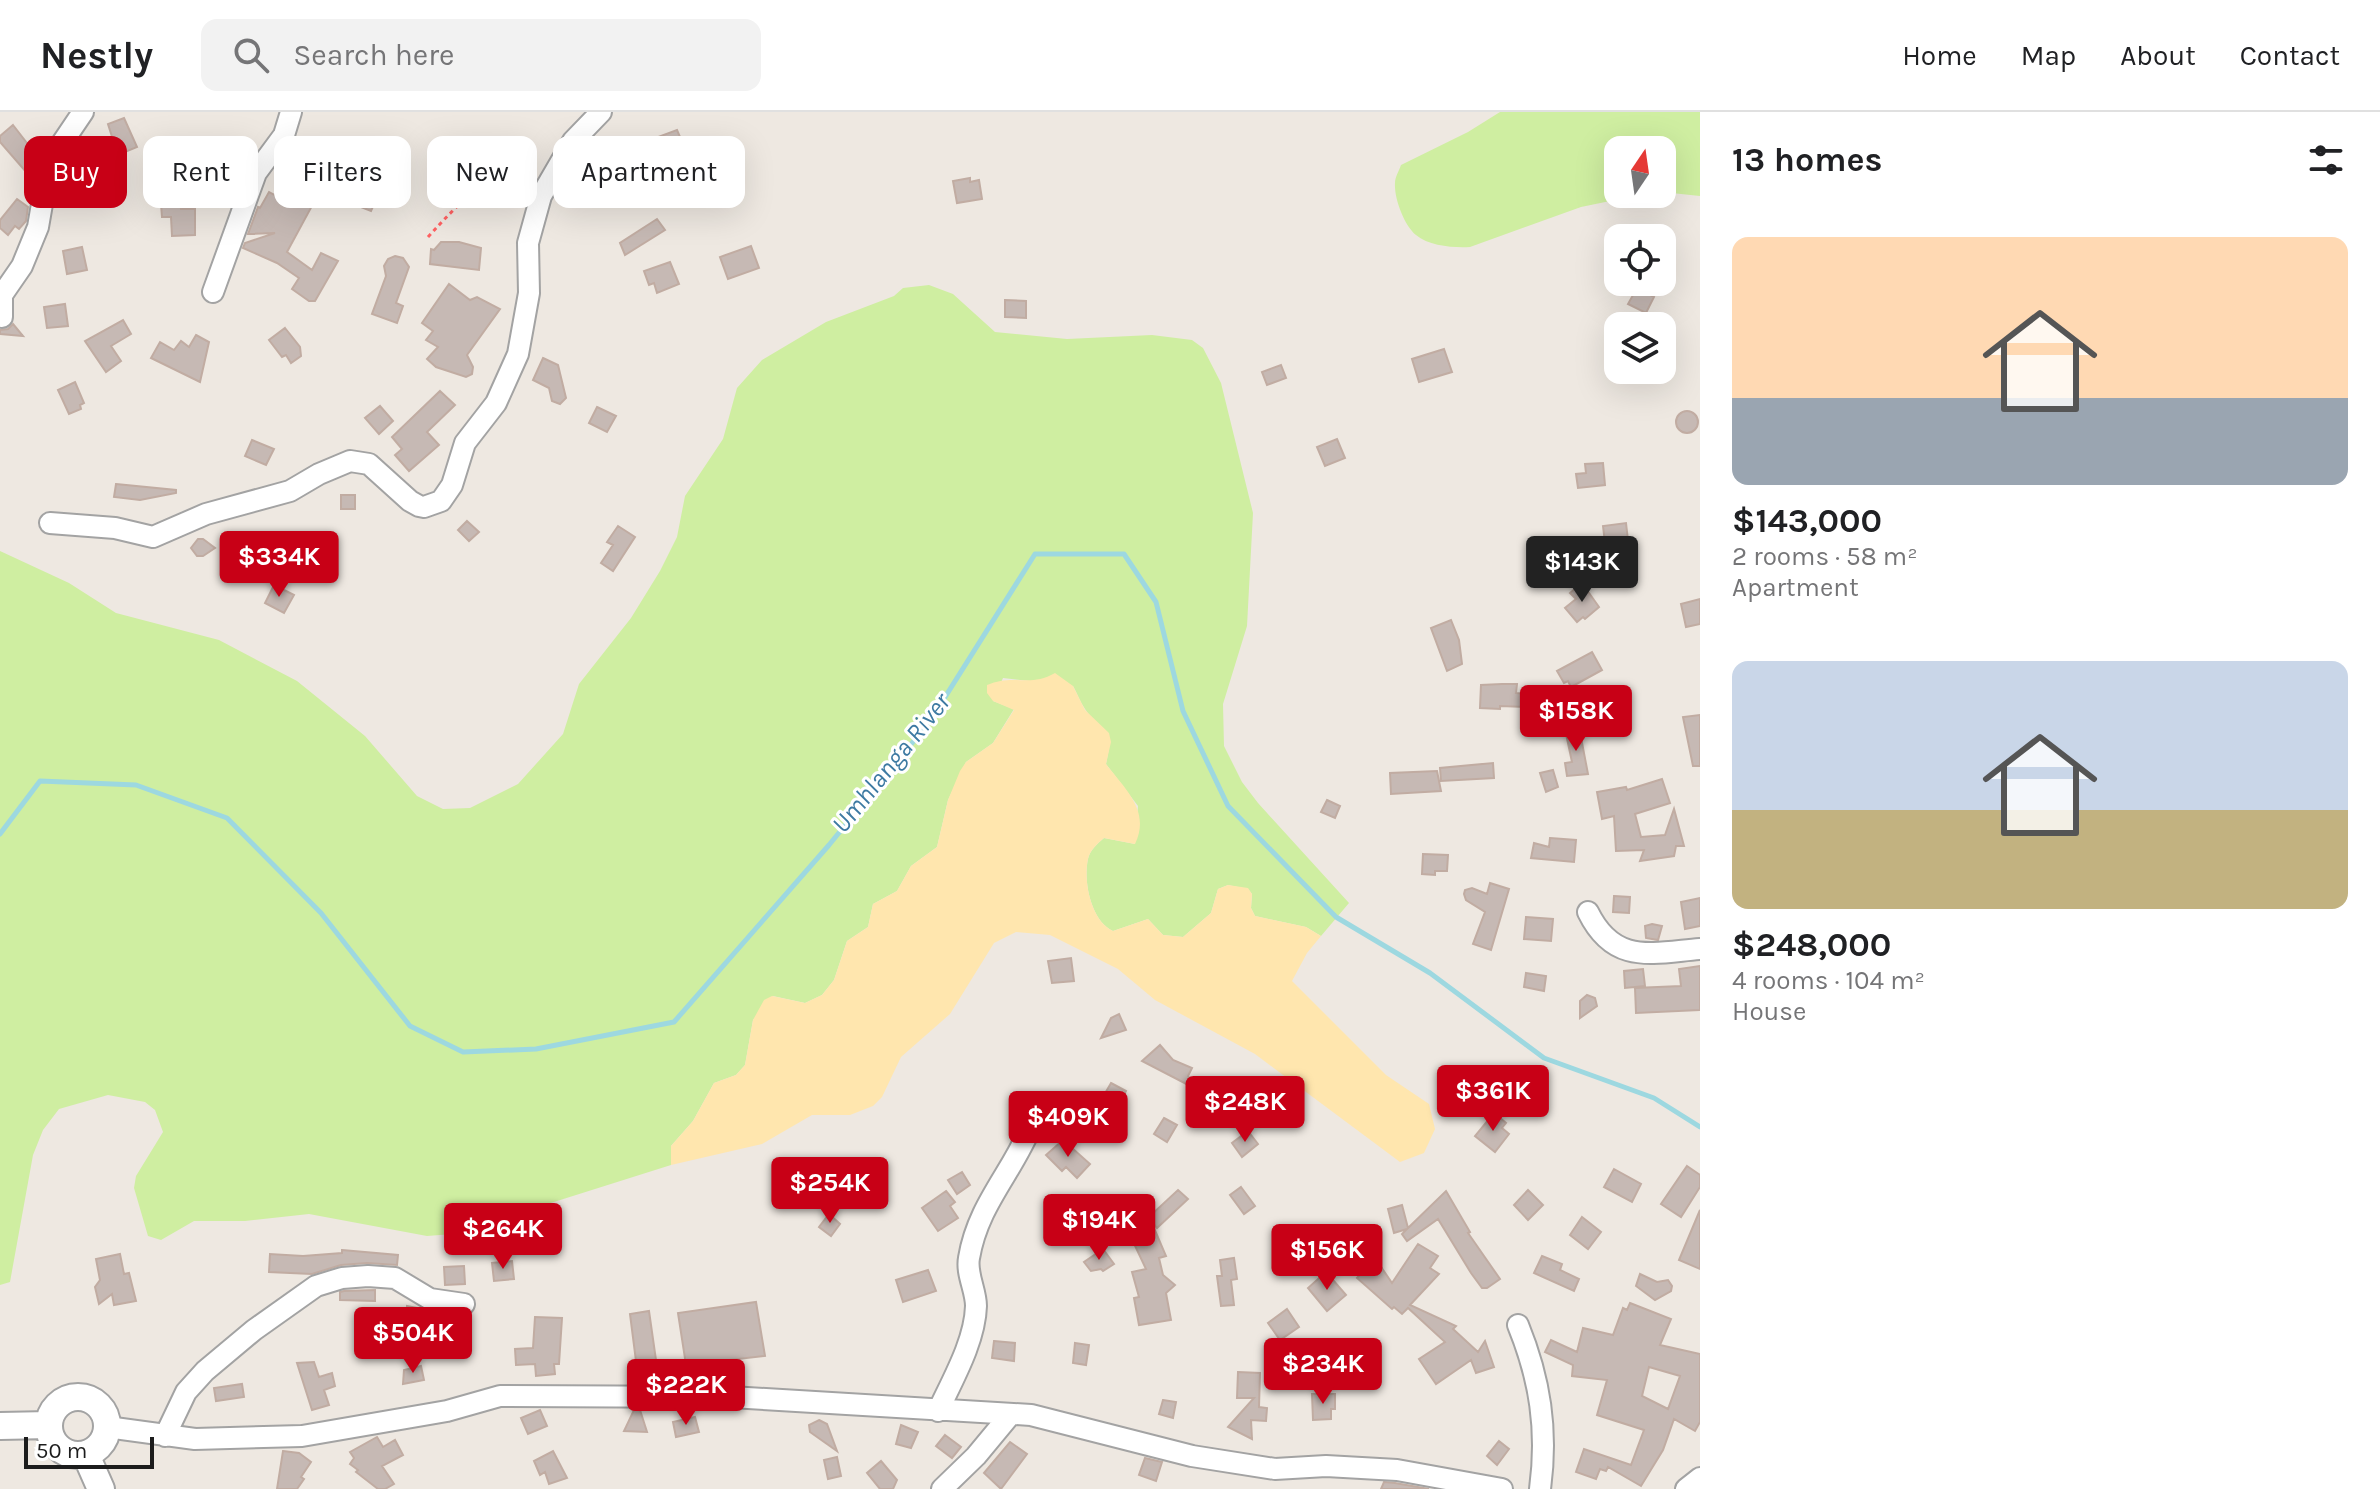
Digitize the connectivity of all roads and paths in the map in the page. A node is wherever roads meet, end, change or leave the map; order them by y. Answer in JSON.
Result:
{"nodes":[{"id":1,"x":83,"y":112,"type":"edge"},
{"id":2,"x":291,"y":112,"type":"edge"},
{"id":3,"x":601,"y":112,"type":"edge"},
{"id":4,"x":578,"y":136,"type":"edge"},
{"id":5,"x":553,"y":165,"type":"edge"},
{"id":6,"x":553,"y":175,"type":"edge"},
{"id":7,"x":428,"y":237,"type":"dead end"},
{"id":8,"x":213,"y":292,"type":"dead end"},
{"id":9,"x":2,"y":317,"type":"dead end"},
{"id":10,"x":50,"y":523,"type":"dead end"},
{"id":11,"x":1588,"y":912,"type":"dead end"},
{"id":12,"x":1700,"y":949,"type":"edge"},
{"id":13,"x":1032,"y":1124,"type":"dead end"},
{"id":14,"x":464,"y":1304,"type":"dead end"},
{"id":15,"x":1518,"y":1325,"type":"dead end"},
{"id":16,"x":938,"y":1411,"type":"junction"},
{"id":17,"x":1010,"y":1415,"type":"junction"},
{"id":18,"x":49,"y":1425,"type":"junction"},
{"id":19,"x":0,"y":1426,"type":"edge"},
{"id":20,"x":107,"y":1427,"type":"junction"},
{"id":21,"x":165,"y":1436,"type":"junction"},
{"id":22,"x":86,"y":1455,"type":"junction"},
{"id":23,"x":1700,"y":1478,"type":"edge"},
{"id":24,"x":101,"y":1489,"type":"edge"},
{"id":25,"x":942,"y":1489,"type":"edge"},
{"id":26,"x":1502,"y":1489,"type":"edge"},
{"id":27,"x":1540,"y":1489,"type":"edge"},
{"id":28,"x":1686,"y":1489,"type":"edge"}],
"edges":[{"from":1,"to":9,"type":"street"},
{"from":2,"to":8,"type":"street"},
{"from":3,"to":4,"type":"street"},
{"from":5,"to":7,"type":"path"},
{"from":6,"to":10,"type":"street"},
{"from":11,"to":12,"type":"street"},
{"from":13,"to":16,"type":"street"},
{"from":14,"to":21,"type":"street"},
{"from":15,"to":27,"type":"street"},
{"from":16,"to":17,"type":"street"},
{"from":16,"to":21,"type":"street"},
{"from":17,"to":25,"type":"street"},
{"from":17,"to":26,"type":"street"},
{"from":18,"to":19,"type":"street"},
{"from":18,"to":20,"type":"street"},
{"from":18,"to":22,"type":"street"},
{"from":20,"to":21,"type":"street"},
{"from":20,"to":22,"type":"street"},
{"from":22,"to":24,"type":"street"},
{"from":23,"to":28,"type":"street"}]}
